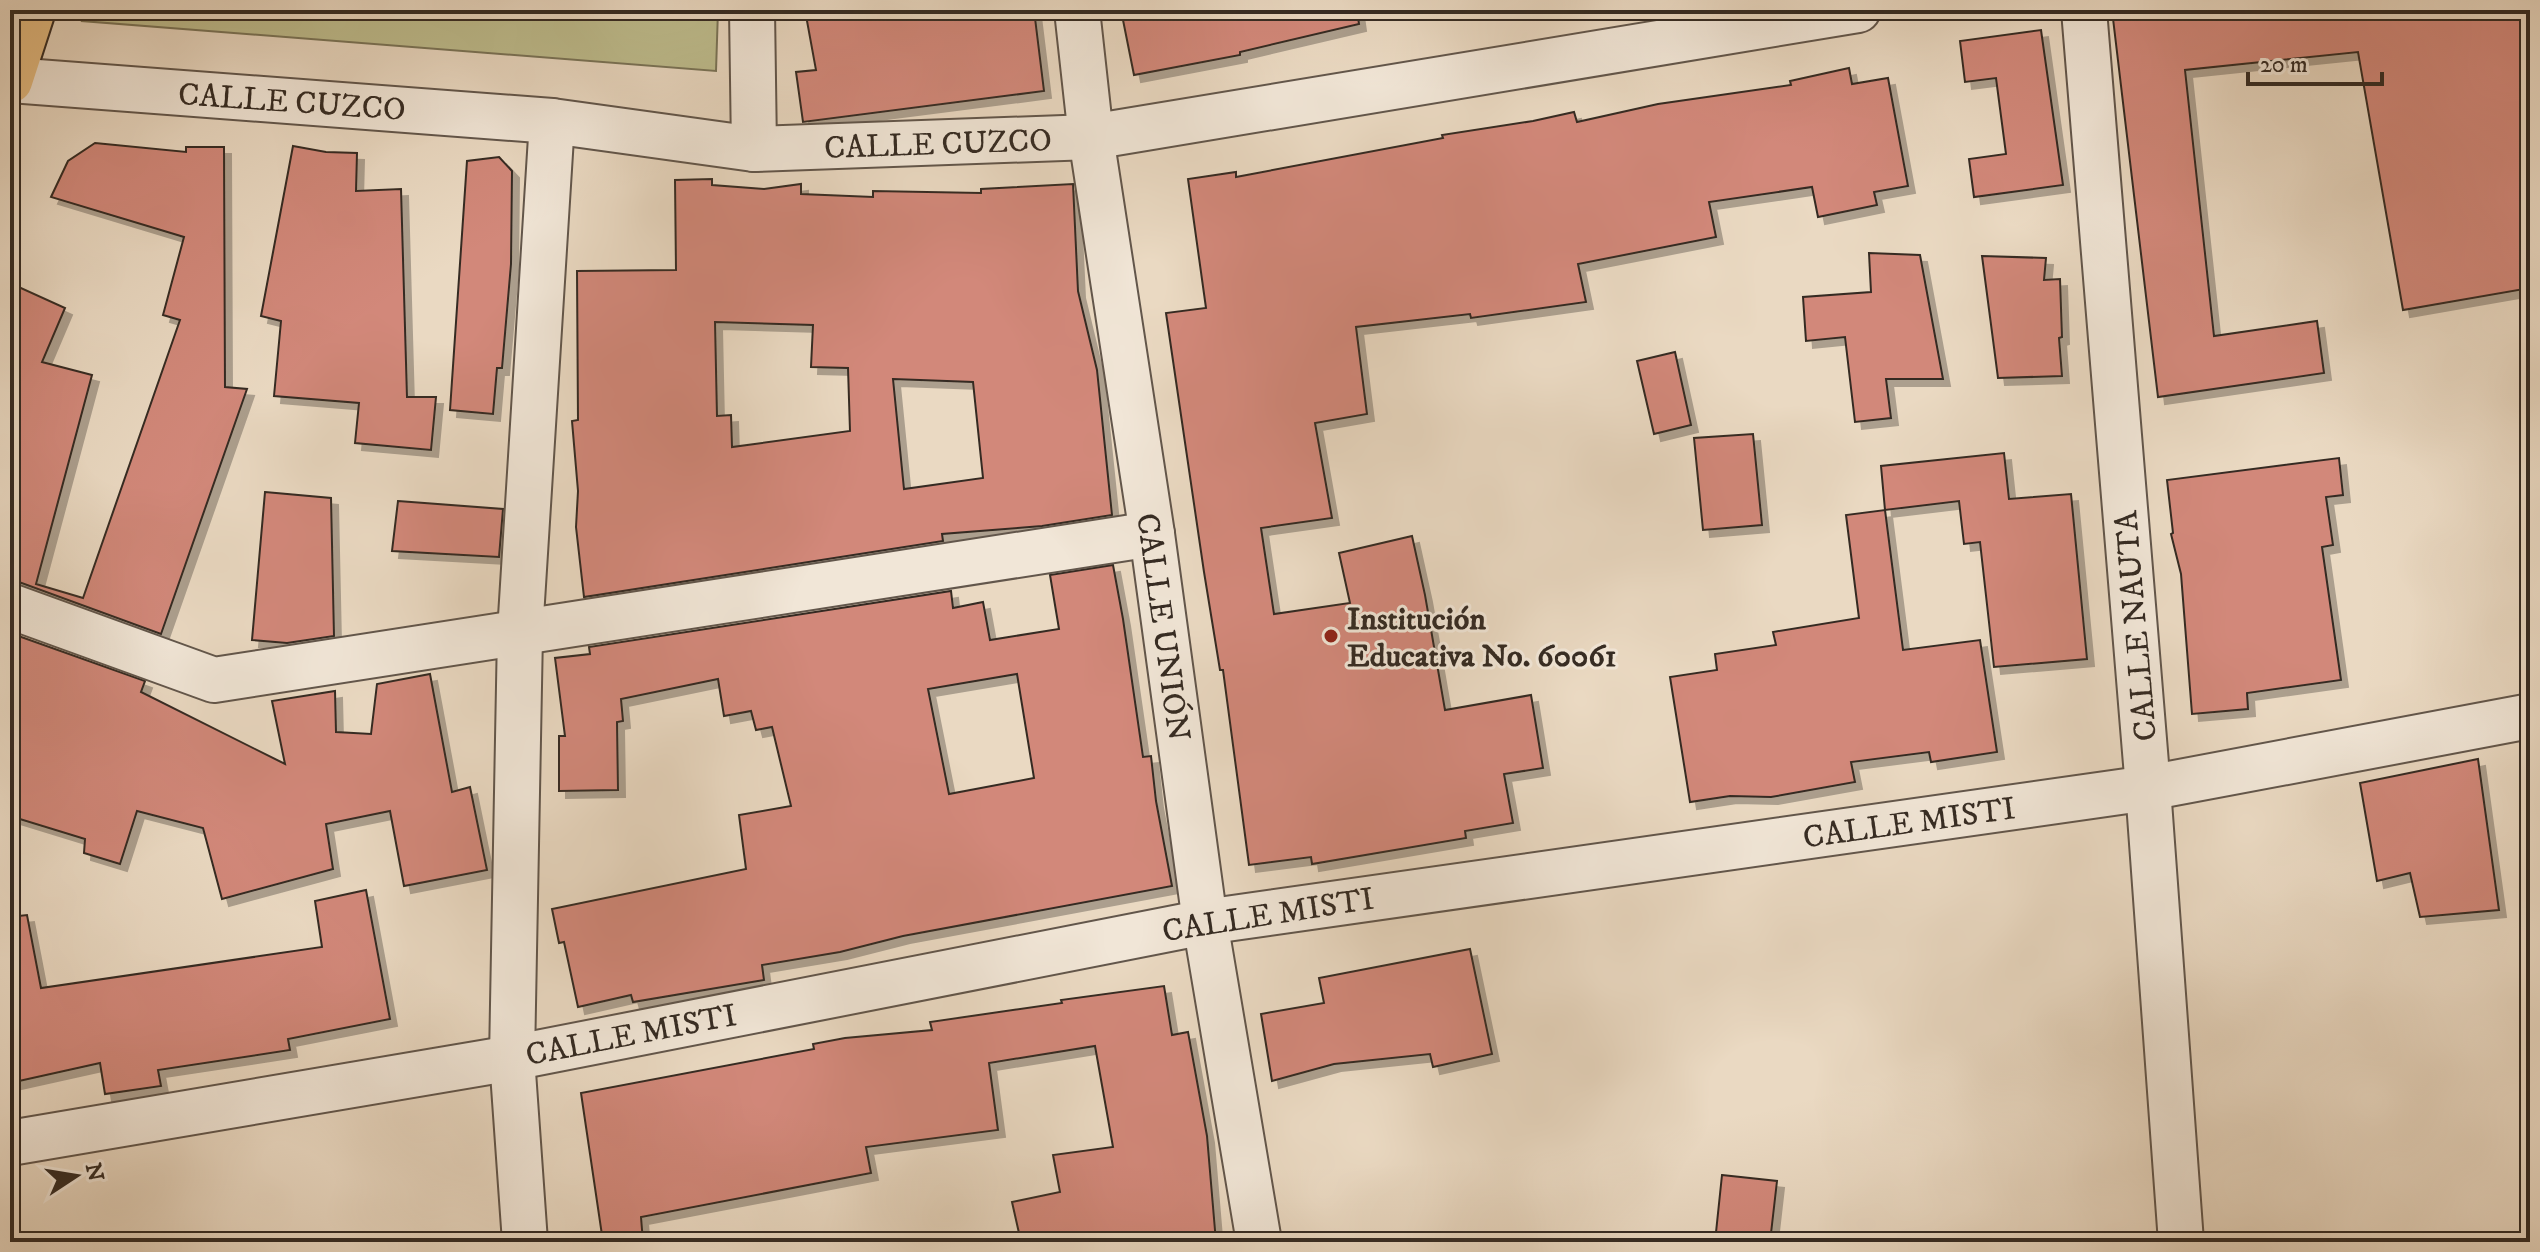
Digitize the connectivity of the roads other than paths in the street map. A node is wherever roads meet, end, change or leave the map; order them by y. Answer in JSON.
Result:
{"nodes":[{"id":1,"x":33,"y":10,"type":"edge"},
{"id":2,"x":752,"y":10,"type":"edge"},
{"id":3,"x":1077,"y":10,"type":"edge"},
{"id":4,"x":1858,"y":10,"type":"edge"},
{"id":5,"x":2084,"y":10,"type":"edge"},
{"id":6,"x":10,"y":80,"type":"edge"},
{"id":7,"x":552,"y":121,"type":"junction"},
{"id":8,"x":1091,"y":137,"type":"junction"},
{"id":9,"x":754,"y":149,"type":"junction"},
{"id":10,"x":1152,"y":534,"type":"junction"},
{"id":11,"x":10,"y":606,"type":"edge"},
{"id":12,"x":520,"y":633,"type":"junction"},
{"id":13,"x":2530,"y":716,"type":"edge"},
{"id":14,"x":2148,"y":788,"type":"junction"},
{"id":15,"x":1205,"y":922,"type":"junction"},
{"id":16,"x":512,"y":1058,"type":"junction"},
{"id":17,"x":10,"y":1143,"type":"edge"},
{"id":18,"x":525,"y":1242,"type":"edge"},
{"id":19,"x":1259,"y":1242,"type":"edge"},
{"id":20,"x":2181,"y":1242,"type":"edge"}],
"edges":[{"from":1,"to":6,"type":"main road"},
{"from":2,"to":9,"type":"street"},
{"from":3,"to":8,"type":"street","name":"CALLE UNIÓN"},
{"from":4,"to":8,"type":"street","name":"CALLE CUZCO"},
{"from":5,"to":14,"type":"street","name":"CALLE NAUTA"},
{"from":6,"to":7,"type":"street","name":"CALLE CUZCO"},
{"from":7,"to":9,"type":"street","name":"CALLE CUZCO"},
{"from":7,"to":12,"type":"street"},
{"from":8,"to":9,"type":"street","name":"CALLE CUZCO"},
{"from":8,"to":10,"type":"street","name":"CALLE UNIÓN"},
{"from":10,"to":12,"type":"street"},
{"from":10,"to":15,"type":"street","name":"CALLE UNIÓN"},
{"from":11,"to":12,"type":"street"},
{"from":12,"to":16,"type":"street"},
{"from":13,"to":14,"type":"street","name":"CALLE MISTI"},
{"from":14,"to":15,"type":"street","name":"CALLE MISTI"},
{"from":14,"to":20,"type":"street","name":"CALLE NAUTA"},
{"from":15,"to":16,"type":"street","name":"CALLE MISTI"},
{"from":15,"to":19,"type":"street","name":"CALLE UNIÓN"},
{"from":16,"to":17,"type":"street","name":"CALLE MISTI"},
{"from":16,"to":18,"type":"street"}]}
